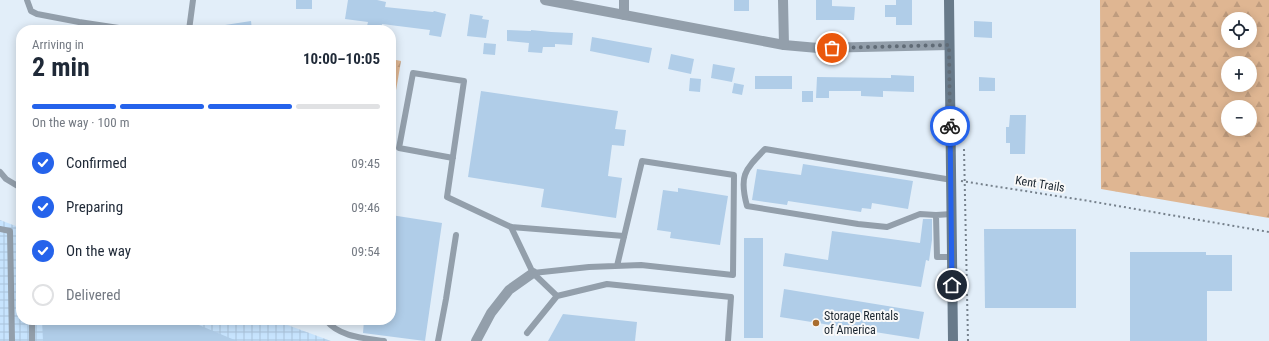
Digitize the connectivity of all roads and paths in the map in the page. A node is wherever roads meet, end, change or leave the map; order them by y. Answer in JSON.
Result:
{"nodes":[{"id":1,"x":26,"y":0,"type":"edge"},
{"id":2,"x":193,"y":0,"type":"edge"},
{"id":3,"x":545,"y":0,"type":"edge"},
{"id":4,"x":624,"y":0,"type":"edge"},
{"id":5,"x":783,"y":0,"type":"edge"},
{"id":6,"x":949,"y":0,"type":"edge"},
{"id":7,"x":624,"y":15,"type":"junction"},
{"id":8,"x":99,"y":25,"type":"edge"},
{"id":9,"x":190,"y":25,"type":"edge"},
{"id":10,"x":784,"y":45,"type":"junction"},
{"id":11,"x":949,"y":45,"type":"junction"},
{"id":12,"x":964,"y":149,"type":"dead end"},
{"id":13,"x":453,"y":158,"type":"junction"},
{"id":14,"x":0,"y":172,"type":"edge"},
{"id":15,"x":734,"y":175,"type":"junction"},
{"id":16,"x":744,"y":176,"type":"junction"},
{"id":17,"x":952,"y":180,"type":"junction"},
{"id":18,"x":966,"y":182,"type":"junction"},
{"id":19,"x":16,"y":185,"type":"edge"},
{"id":20,"x":952,"y":214,"type":"junction"},
{"id":21,"x":936,"y":215,"type":"junction"},
{"id":22,"x":511,"y":227,"type":"junction"},
{"id":23,"x":0,"y":229,"type":"edge"},
{"id":24,"x":1269,"y":232,"type":"edge"},
{"id":25,"x":456,"y":235,"type":"dead end"},
{"id":26,"x":624,"y":236,"type":"junction"},
{"id":27,"x":952,"y":257,"type":"junction"},
{"id":28,"x":617,"y":266,"type":"junction"},
{"id":29,"x":533,"y":274,"type":"junction"},
{"id":30,"x":557,"y":296,"type":"junction"},
{"id":31,"x":32,"y":325,"type":"edge"},
{"id":32,"x":330,"y":325,"type":"edge"},
{"id":33,"x":527,"y":333,"type":"dead end"},
{"id":34,"x":12,"y":341,"type":"edge"},
{"id":35,"x":32,"y":341,"type":"edge"},
{"id":36,"x":384,"y":341,"type":"edge"},
{"id":37,"x":438,"y":341,"type":"edge"},
{"id":38,"x":476,"y":341,"type":"edge"},
{"id":39,"x":728,"y":341,"type":"edge"},
{"id":40,"x":953,"y":341,"type":"edge"},
{"id":41,"x":968,"y":341,"type":"edge"}],
"edges":[{"from":1,"to":8,"type":"lane"},
{"from":2,"to":9,"type":"lane"},
{"from":3,"to":7,"type":"street"},
{"from":4,"to":7,"type":"street"},
{"from":5,"to":10,"type":"street"},
{"from":6,"to":11,"type":"street"},
{"from":7,"to":10,"type":"street"},
{"from":10,"to":11,"type":"street"},
{"from":11,"to":17,"type":"street"},
{"from":12,"to":18,"type":"path"},
{"from":13,"to":13,"type":"lane"},
{"from":13,"to":22,"type":"lane"},
{"from":14,"to":19,"type":"lane"},
{"from":15,"to":16,"type":"lane"},
{"from":15,"to":26,"type":"lane"},
{"from":15,"to":28,"type":"lane"},
{"from":16,"to":17,"type":"lane"},
{"from":16,"to":21,"type":"lane"},
{"from":17,"to":20,"type":"street"},
{"from":18,"to":24,"type":"path","name":"Kent Trails"},
{"from":18,"to":41,"type":"path"},
{"from":20,"to":21,"type":"lane"},
{"from":20,"to":27,"type":"street"},
{"from":21,"to":27,"type":"lane"},
{"from":22,"to":26,"type":"lane"},
{"from":22,"to":29,"type":"lane"},
{"from":23,"to":34,"type":"lane"},
{"from":25,"to":37,"type":"lane"},
{"from":26,"to":28,"type":"lane"},
{"from":27,"to":40,"type":"street"},
{"from":28,"to":29,"type":"lane"},
{"from":29,"to":30,"type":"lane"},
{"from":29,"to":38,"type":"street"},
{"from":30,"to":33,"type":"lane"},
{"from":30,"to":39,"type":"lane"},
{"from":31,"to":35,"type":"lane"},
{"from":32,"to":36,"type":"lane"}]}
